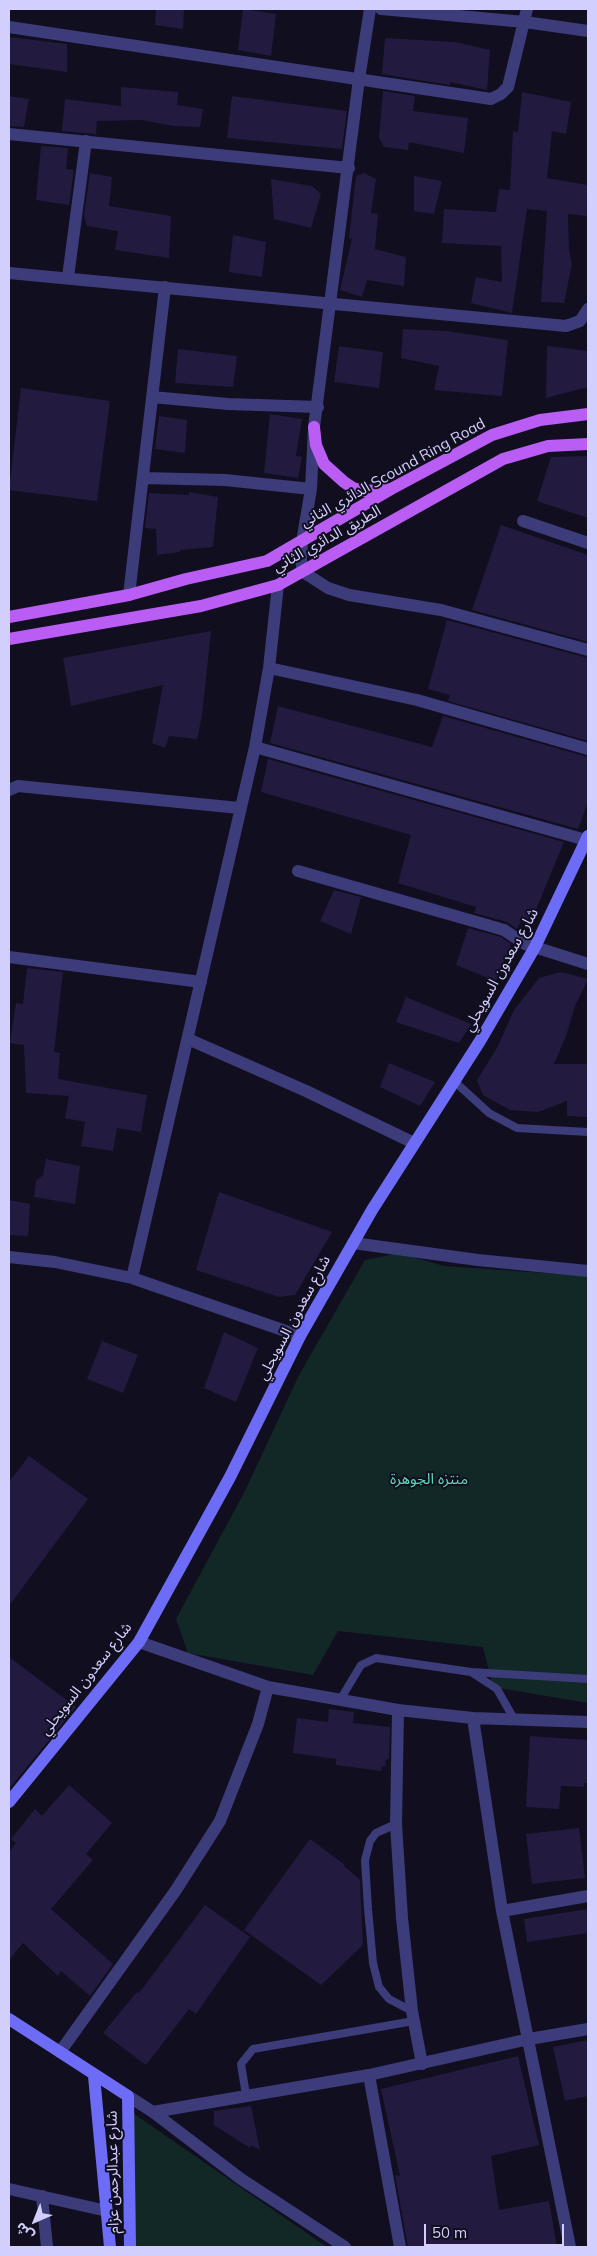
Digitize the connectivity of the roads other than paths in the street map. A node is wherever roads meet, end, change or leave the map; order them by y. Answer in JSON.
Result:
{"nodes":[{"id":1,"x":370,"y":9,"type":"edge"},
{"id":2,"x":381,"y":9,"type":"edge"},
{"id":3,"x":527,"y":9,"type":"edge"},
{"id":4,"x":525,"y":22,"type":"junction"},
{"id":5,"x":9,"y":28,"type":"edge"},
{"id":6,"x":588,"y":31,"type":"edge"},
{"id":7,"x":359,"y":78,"type":"junction"},
{"id":8,"x":9,"y":134,"type":"edge"},
{"id":9,"x":86,"y":141,"type":"junction"},
{"id":10,"x":349,"y":168,"type":"junction"},
{"id":11,"x":9,"y":273,"type":"edge"},
{"id":12,"x":68,"y":277,"type":"junction"},
{"id":13,"x":165,"y":287,"type":"junction"},
{"id":14,"x":331,"y":302,"type":"junction"},
{"id":15,"x":588,"y":309,"type":"edge"},
{"id":16,"x":152,"y":397,"type":"junction"},
{"id":17,"x":318,"y":407,"type":"junction"},
{"id":18,"x":588,"y":414,"type":"edge"},
{"id":19,"x":314,"y":427,"type":"junction"},
{"id":20,"x":588,"y":444,"type":"edge"},
{"id":21,"x":144,"y":478,"type":"junction"},
{"id":22,"x":311,"y":489,"type":"junction"},
{"id":23,"x":391,"y":489,"type":"junction"},
{"id":24,"x":523,"y":520,"type":"dead end"},
{"id":25,"x":302,"y":542,"type":"junction"},
{"id":26,"x":588,"y":543,"type":"edge"},
{"id":27,"x":303,"y":572,"type":"junction"},
{"id":28,"x":278,"y":585,"type":"junction"},
{"id":29,"x":129,"y":594,"type":"junction"},
{"id":30,"x":9,"y":616,"type":"edge"},
{"id":31,"x":9,"y":639,"type":"edge"},
{"id":32,"x":588,"y":650,"type":"edge"},
{"id":33,"x":269,"y":668,"type":"junction"},
{"id":34,"x":255,"y":747,"type":"junction"},
{"id":35,"x":588,"y":750,"type":"edge"},
{"id":36,"x":9,"y":790,"type":"edge"},
{"id":37,"x":240,"y":808,"type":"junction"},
{"id":38,"x":587,"y":838,"type":"edge"},
{"id":39,"x":298,"y":871,"type":"dead end"},
{"id":40,"x":535,"y":947,"type":"junction"},
{"id":41,"x":9,"y":957,"type":"edge"},
{"id":42,"x":588,"y":964,"type":"edge"},
{"id":43,"x":201,"y":982,"type":"junction"},
{"id":44,"x":188,"y":1039,"type":"junction"},
{"id":45,"x":454,"y":1081,"type":"junction"},
{"id":46,"x":588,"y":1132,"type":"edge"},
{"id":47,"x":414,"y":1143,"type":"junction"},
{"id":48,"x":353,"y":1243,"type":"junction"},
{"id":49,"x":9,"y":1257,"type":"edge"},
{"id":50,"x":588,"y":1271,"type":"edge"},
{"id":51,"x":132,"y":1278,"type":"junction"},
{"id":52,"x":300,"y":1336,"type":"junction"},
{"id":53,"x":139,"y":1642,"type":"junction"},
{"id":54,"x":471,"y":1672,"type":"junction"},
{"id":55,"x":588,"y":1679,"type":"edge"},
{"id":56,"x":268,"y":1687,"type":"junction"},
{"id":57,"x":340,"y":1700,"type":"junction"},
{"id":58,"x":398,"y":1710,"type":"junction"},
{"id":59,"x":473,"y":1718,"type":"junction"},
{"id":60,"x":514,"y":1719,"type":"junction"},
{"id":61,"x":588,"y":1722,"type":"edge"},
{"id":62,"x":9,"y":1802,"type":"edge"},
{"id":63,"x":396,"y":1824,"type":"junction"},
{"id":64,"x":588,"y":1896,"type":"edge"},
{"id":65,"x":502,"y":1911,"type":"junction"},
{"id":66,"x":413,"y":2016,"type":"junction"},
{"id":67,"x":9,"y":2019,"type":"edge"},
{"id":68,"x":588,"y":2029,"type":"edge"},
{"id":69,"x":529,"y":2039,"type":"junction"},
{"id":70,"x":60,"y":2052,"type":"junction"},
{"id":71,"x":422,"y":2064,"type":"junction"},
{"id":72,"x":369,"y":2075,"type":"junction"},
{"id":73,"x":94,"y":2076,"type":"junction"},
{"id":74,"x":246,"y":2095,"type":"junction"},
{"id":75,"x":128,"y":2096,"type":"junction"},
{"id":76,"x":153,"y":2112,"type":"junction"},
{"id":77,"x":9,"y":2189,"type":"edge"},
{"id":78,"x":42,"y":2196,"type":"junction"},
{"id":79,"x":107,"y":2211,"type":"junction"},
{"id":80,"x":47,"y":2247,"type":"edge"},
{"id":81,"x":110,"y":2247,"type":"edge"},
{"id":82,"x":130,"y":2247,"type":"edge"},
{"id":83,"x":345,"y":2247,"type":"edge"},
{"id":84,"x":400,"y":2247,"type":"edge"},
{"id":85,"x":570,"y":2247,"type":"edge"}],
"edges":[{"from":1,"to":7,"type":"street"},
{"from":2,"to":4,"type":"street"},
{"from":3,"to":4,"type":"street"},
{"from":4,"to":6,"type":"street"},
{"from":4,"to":7,"type":"street"},
{"from":5,"to":7,"type":"street"},
{"from":7,"to":10,"type":"street"},
{"from":8,"to":9,"type":"street"},
{"from":9,"to":10,"type":"street"},
{"from":9,"to":12,"type":"street"},
{"from":10,"to":14,"type":"street"},
{"from":11,"to":12,"type":"street"},
{"from":12,"to":13,"type":"street"},
{"from":13,"to":14,"type":"street"},
{"from":13,"to":16,"type":"street"},
{"from":14,"to":15,"type":"street"},
{"from":14,"to":17,"type":"street"},
{"from":16,"to":17,"type":"street"},
{"from":16,"to":21,"type":"street"},
{"from":17,"to":19,"type":"street"},
{"from":18,"to":23,"type":"main road","name":"الدائري الثاني Scound Ring Road"},
{"from":19,"to":22,"type":"street"},
{"from":19,"to":23,"type":"main road"},
{"from":20,"to":27,"type":"main road","name":"الطريق الدائري الثاني"},
{"from":21,"to":22,"type":"street"},
{"from":21,"to":29,"type":"street"},
{"from":22,"to":25,"type":"street"},
{"from":23,"to":25,"type":"main road","name":"الدائري الثاني Scound Ring Road"},
{"from":24,"to":26,"type":"street"},
{"from":25,"to":27,"type":"street"},
{"from":25,"to":29,"type":"main road","name":"الطريق الدائري الثاني"},
{"from":27,"to":28,"type":"main road","name":"الطريق الدائري الثاني"},
{"from":27,"to":32,"type":"street"},
{"from":28,"to":31,"type":"main road","name":"الطريق الدائري الثاني"},
{"from":28,"to":33,"type":"street"},
{"from":29,"to":30,"type":"main road","name":"الطريق الدائري الثاني"},
{"from":33,"to":34,"type":"street"},
{"from":33,"to":35,"type":"street"},
{"from":34,"to":37,"type":"street"},
{"from":34,"to":38,"type":"street"},
{"from":36,"to":37,"type":"street"},
{"from":37,"to":43,"type":"street"},
{"from":38,"to":40,"type":"main road","name":"شارع سعدون السويحلي"},
{"from":39,"to":40,"type":"street"},
{"from":40,"to":42,"type":"street"},
{"from":40,"to":45,"type":"main road","name":"شارع سعدون السويحلي"},
{"from":41,"to":43,"type":"street"},
{"from":43,"to":44,"type":"street"},
{"from":44,"to":47,"type":"street"},
{"from":44,"to":51,"type":"street"},
{"from":45,"to":46,"type":"lane"},
{"from":45,"to":47,"type":"main road","name":"شارع سعدون السويحلي"},
{"from":47,"to":48,"type":"main road","name":"شارع سعدون السويحلي"},
{"from":48,"to":50,"type":"street"},
{"from":48,"to":52,"type":"main road","name":"شارع سعدون السويحلي"},
{"from":49,"to":51,"type":"street"},
{"from":51,"to":52,"type":"street"},
{"from":52,"to":53,"type":"main road","name":"شارع سعدون السويحلي"},
{"from":53,"to":56,"type":"street"},
{"from":53,"to":62,"type":"main road","name":"شارع سعدون السويحلي"},
{"from":54,"to":55,"type":"lane"},
{"from":54,"to":57,"type":"lane"},
{"from":54,"to":60,"type":"lane"},
{"from":56,"to":57,"type":"street"},
{"from":56,"to":70,"type":"street"},
{"from":57,"to":58,"type":"street"},
{"from":58,"to":59,"type":"street"},
{"from":58,"to":63,"type":"street"},
{"from":59,"to":60,"type":"street"},
{"from":59,"to":65,"type":"street"},
{"from":60,"to":61,"type":"street"},
{"from":63,"to":66,"type":"street"},
{"from":63,"to":66,"type":"lane"},
{"from":64,"to":65,"type":"street"},
{"from":65,"to":69,"type":"street"},
{"from":66,"to":71,"type":"street"},
{"from":66,"to":74,"type":"lane"},
{"from":67,"to":70,"type":"main road"},
{"from":68,"to":69,"type":"street"},
{"from":69,"to":71,"type":"street"},
{"from":69,"to":85,"type":"street"},
{"from":70,"to":73,"type":"main road"},
{"from":71,"to":72,"type":"street"},
{"from":72,"to":74,"type":"street"},
{"from":72,"to":84,"type":"street"},
{"from":73,"to":75,"type":"main road"},
{"from":73,"to":79,"type":"main road"},
{"from":74,"to":76,"type":"street"},
{"from":75,"to":76,"type":"street"},
{"from":75,"to":82,"type":"main road","name":"شارع عبدالرحمن عزام"},
{"from":76,"to":83,"type":"street"},
{"from":77,"to":78,"type":"street"},
{"from":78,"to":79,"type":"street"},
{"from":78,"to":80,"type":"street"},
{"from":79,"to":81,"type":"main road"}]}
